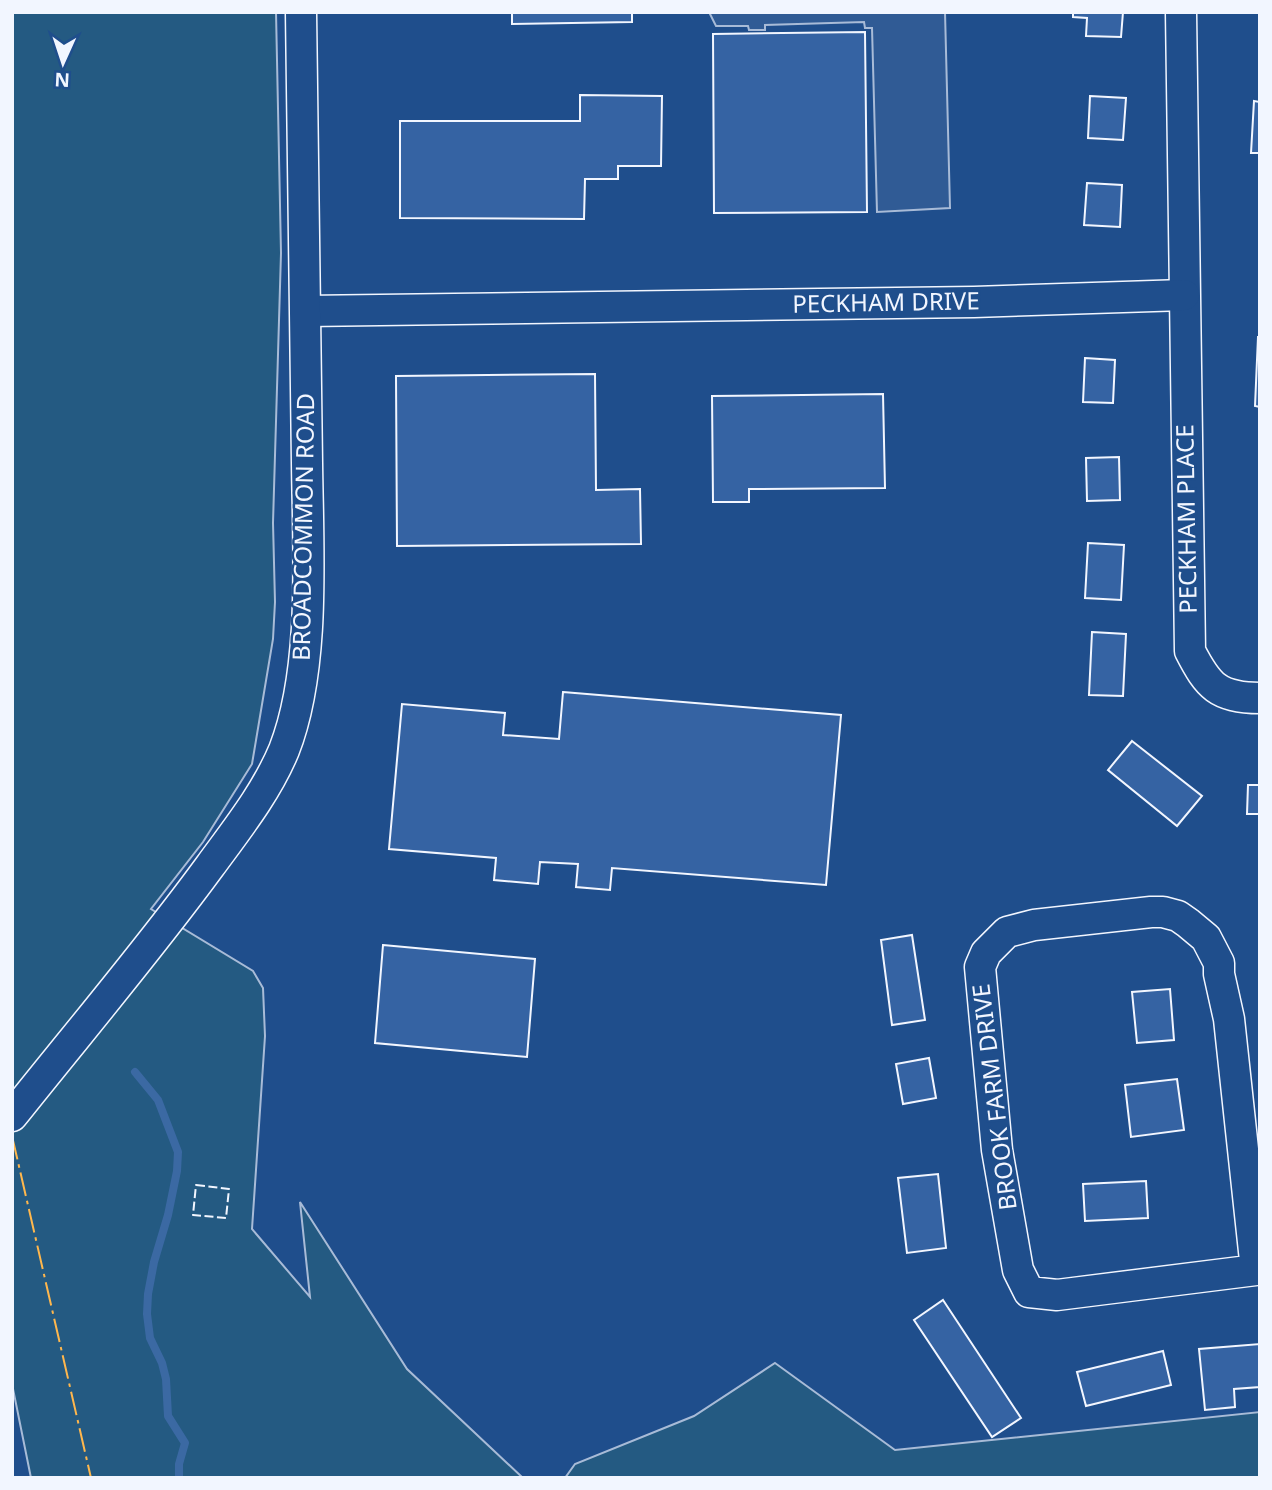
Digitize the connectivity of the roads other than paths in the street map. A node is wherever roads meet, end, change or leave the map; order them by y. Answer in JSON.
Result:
{"nodes":[{"id":1,"x":300,"y":12,"type":"edge"},
{"id":2,"x":1181,"y":12,"type":"edge"},
{"id":3,"x":1184,"y":295,"type":"junction"},
{"id":4,"x":306,"y":311,"type":"junction"},
{"id":5,"x":1260,"y":698,"type":"edge"},
{"id":6,"x":12,"y":1116,"type":"edge"},
{"id":7,"x":1258,"y":1270,"type":"edge"}],
"edges":[{"from":1,"to":4,"type":"street","name":"BROADCOMMON ROAD"},
{"from":2,"to":3,"type":"street"},
{"from":3,"to":4,"type":"street","name":"PECKHAM DRIVE"},
{"from":3,"to":5,"type":"street","name":"PECKHAM PLACE"},
{"from":4,"to":6,"type":"street","name":"BROADCOMMON ROAD"},
{"from":7,"to":7,"type":"street","name":"BROOK FARM DRIVE"}]}
